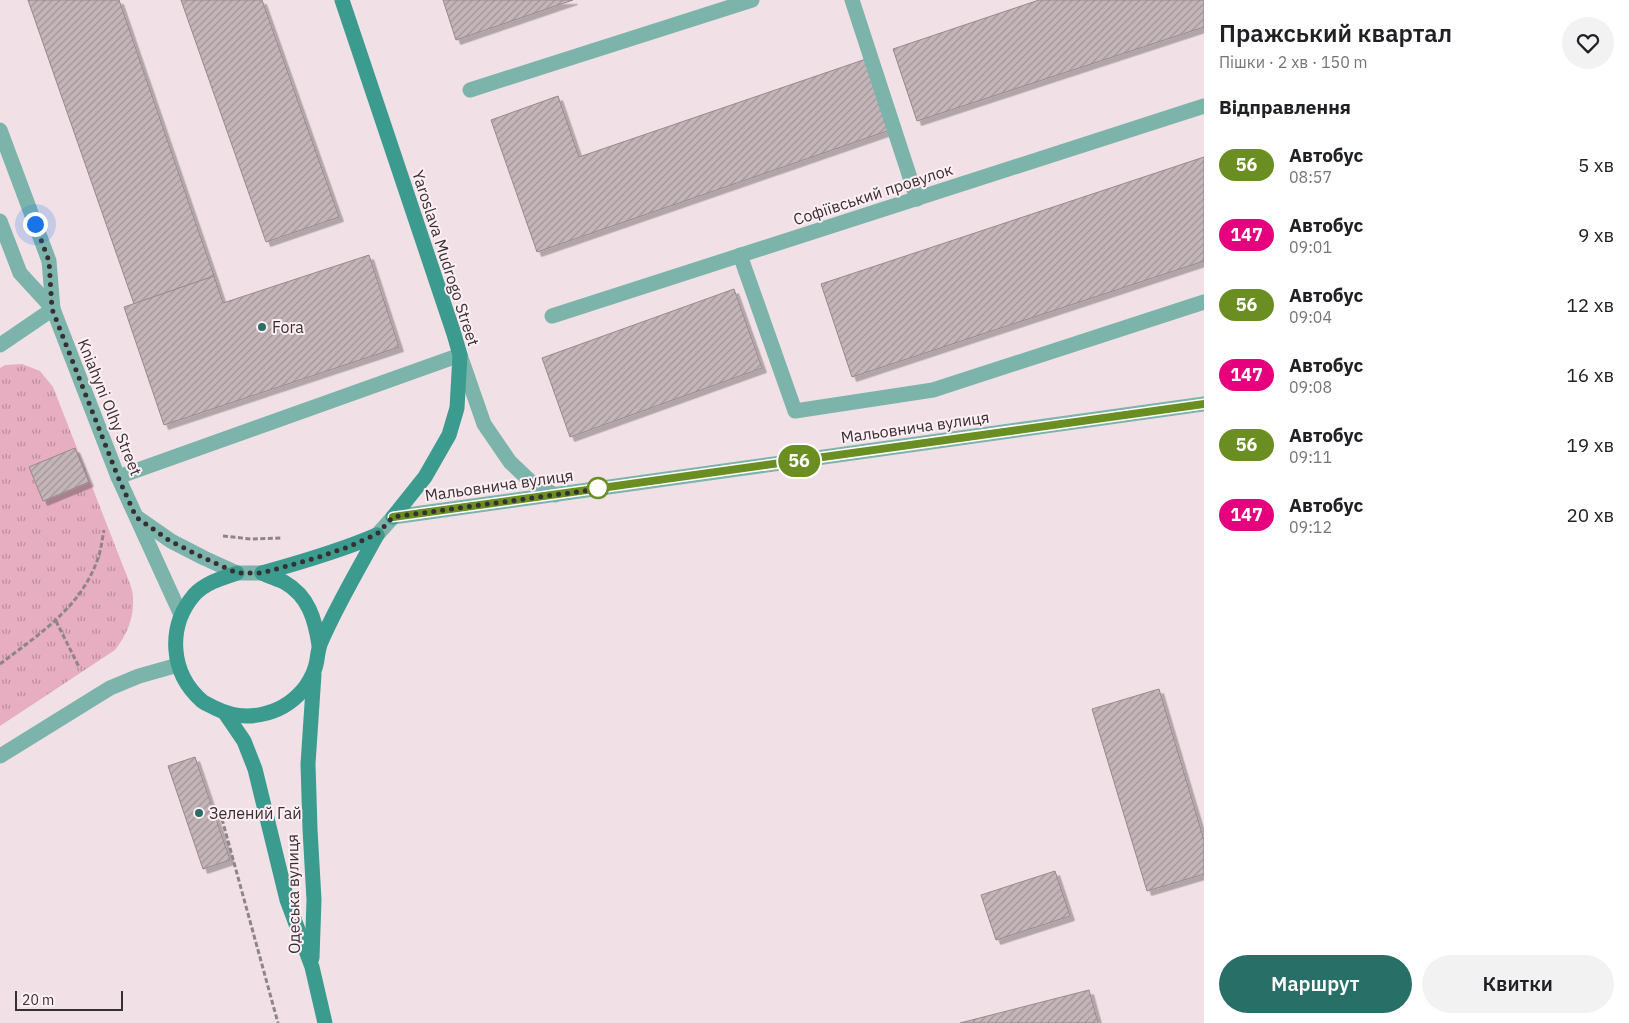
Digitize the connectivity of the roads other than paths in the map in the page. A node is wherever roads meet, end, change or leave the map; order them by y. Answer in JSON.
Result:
{"nodes":[{"id":1,"x":342,"y":0,"type":"edge"},
{"id":2,"x":752,"y":0,"type":"edge"},
{"id":3,"x":852,"y":0,"type":"edge"},
{"id":4,"x":470,"y":90,"type":"dead end"},
{"id":5,"x":1204,"y":106,"type":"edge"},
{"id":6,"x":0,"y":130,"type":"edge"},
{"id":7,"x":917,"y":199,"type":"junction"},
{"id":8,"x":0,"y":221,"type":"edge"},
{"id":9,"x":740,"y":255,"type":"junction"},
{"id":10,"x":1204,"y":302,"type":"edge"},
{"id":11,"x":52,"y":309,"type":"junction"},
{"id":12,"x":552,"y":316,"type":"dead end"},
{"id":13,"x":0,"y":345,"type":"edge"},
{"id":14,"x":460,"y":355,"type":"junction"},
{"id":15,"x":1204,"y":404,"type":"edge"},
{"id":16,"x":118,"y":477,"type":"junction"},
{"id":17,"x":556,"y":495,"type":"junction"},
{"id":18,"x":136,"y":517,"type":"junction"},
{"id":19,"x":393,"y":517,"type":"junction"},
{"id":20,"x":377,"y":534,"type":"junction"},
{"id":21,"x":237,"y":573,"type":"junction"},
{"id":22,"x":262,"y":573,"type":"junction"},
{"id":23,"x":181,"y":615,"type":"junction"},
{"id":24,"x":320,"y":645,"type":"junction"},
{"id":25,"x":178,"y":665,"type":"junction"},
{"id":26,"x":315,"y":670,"type":"junction"},
{"id":27,"x":225,"y":713,"type":"junction"},
{"id":28,"x":0,"y":756,"type":"edge"},
{"id":29,"x":312,"y":967,"type":"junction"},
{"id":30,"x":326,"y":1023,"type":"edge"}],
"edges":[{"from":1,"to":14,"type":"main road","name":"Yaroslava Mudrogo Street"},
{"from":2,"to":4,"type":"street"},
{"from":3,"to":7,"type":"street"},
{"from":5,"to":7,"type":"street","name":"Софіївський провулок"},
{"from":6,"to":11,"type":"street","name":"Kniahyni Olhy Street"},
{"from":7,"to":9,"type":"street","name":"Софіївський провулок"},
{"from":8,"to":11,"type":"street","name":"Kniahyni Olhy Street"},
{"from":9,"to":10,"type":"street"},
{"from":9,"to":12,"type":"street","name":"Софіївський провулок"},
{"from":11,"to":13,"type":"street"},
{"from":11,"to":16,"type":"street","name":"Kniahyni Olhy Street"},
{"from":14,"to":16,"type":"street"},
{"from":14,"to":17,"type":"street"},
{"from":14,"to":19,"type":"main road","name":"Yaroslava Mudrogo Street"},
{"from":15,"to":17,"type":"street","name":"Мальовнича вулиця"},
{"from":16,"to":18,"type":"street","name":"Kniahyni Olhy Street"},
{"from":17,"to":19,"type":"street","name":"Мальовнича вулиця"},
{"from":18,"to":21,"type":"street"},
{"from":18,"to":23,"type":"street","name":"Kniahyni Olhy Street"},
{"from":19,"to":20,"type":"street"},
{"from":20,"to":22,"type":"main road"},
{"from":20,"to":24,"type":"main road"},
{"from":21,"to":22,"type":"street"},
{"from":21,"to":23,"type":"main road"},
{"from":22,"to":24,"type":"main road"},
{"from":23,"to":25,"type":"main road"},
{"from":24,"to":26,"type":"main road"},
{"from":25,"to":27,"type":"main road"},
{"from":25,"to":28,"type":"street"},
{"from":26,"to":27,"type":"main road"},
{"from":26,"to":29,"type":"main road","name":"Одеська вулиця"},
{"from":27,"to":29,"type":"main road","name":"Одеська вулиця"},
{"from":29,"to":30,"type":"main road","name":"Одеська вулиця"}]}
